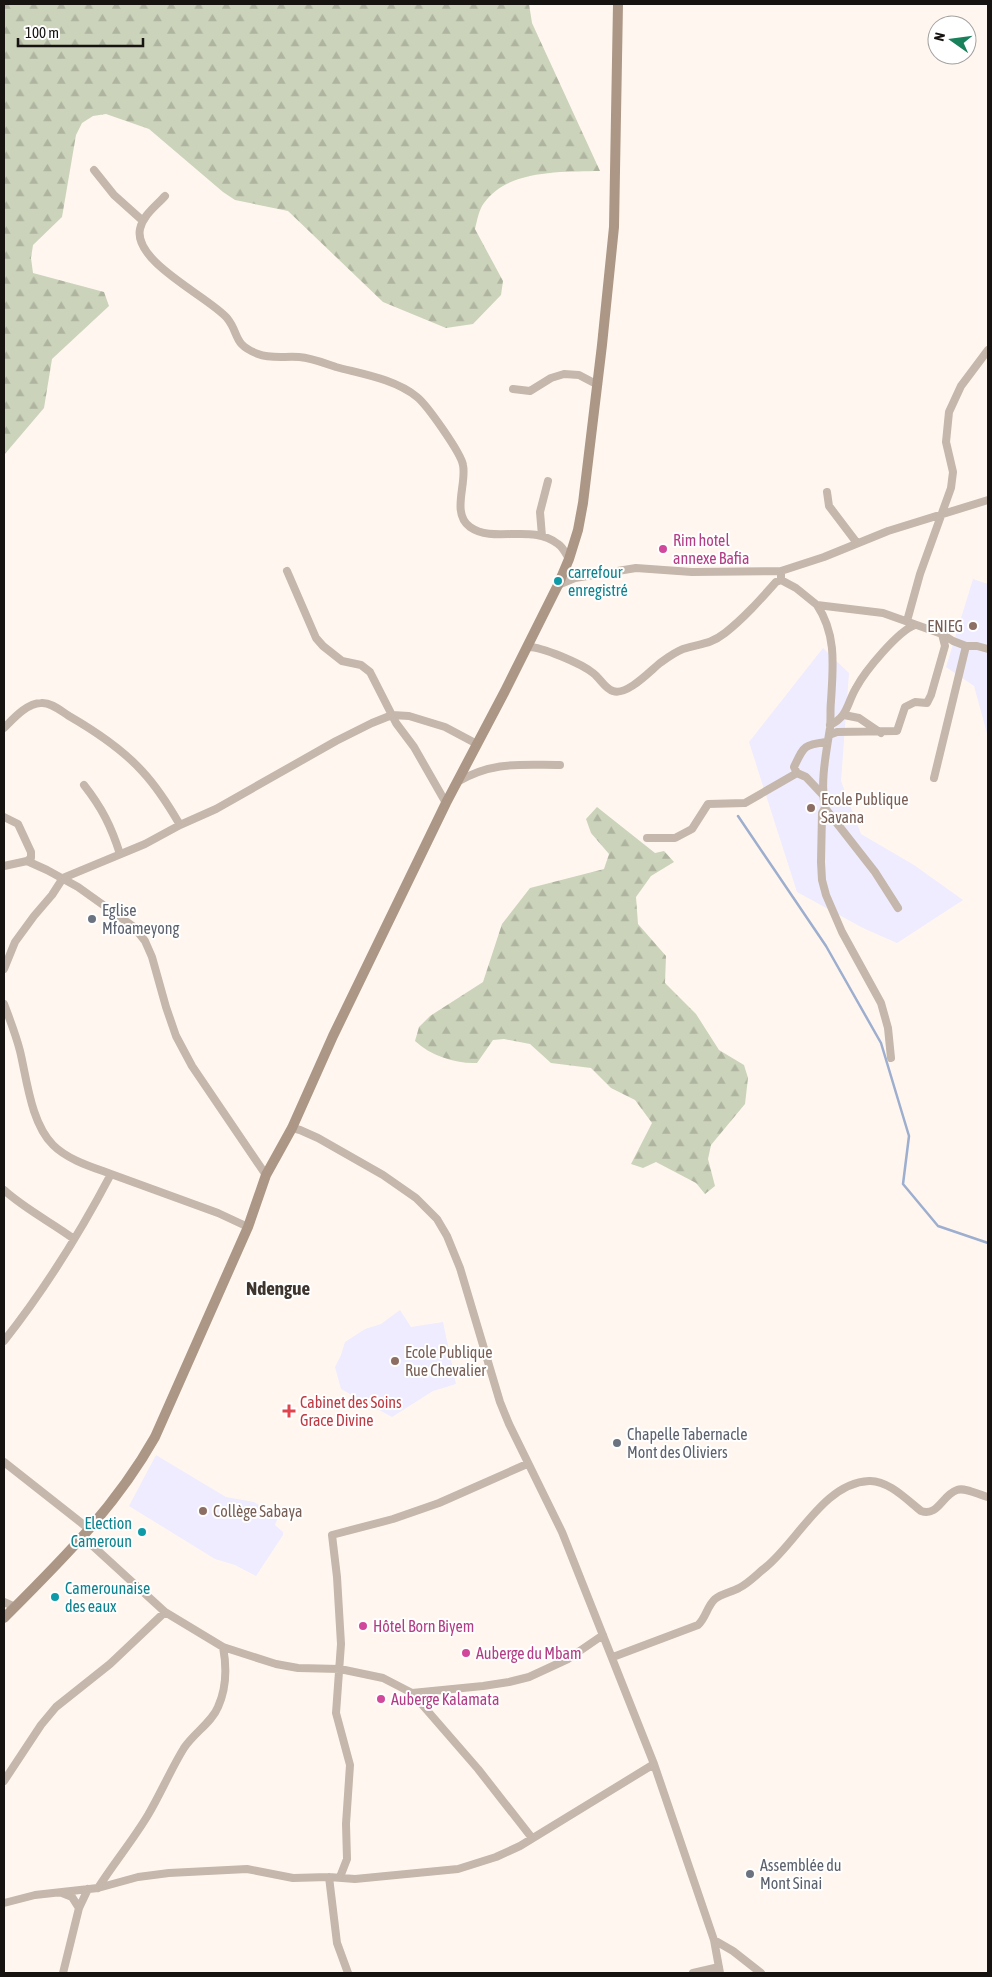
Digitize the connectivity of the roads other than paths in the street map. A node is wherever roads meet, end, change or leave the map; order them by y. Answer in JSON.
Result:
{"nodes":[{"id":1,"x":618,"y":4,"type":"edge"},
{"id":2,"x":94,"y":170,"type":"dead end"},
{"id":3,"x":165,"y":196,"type":"dead end"},
{"id":4,"x":143,"y":221,"type":"junction"},
{"id":5,"x":988,"y":350,"type":"edge"},
{"id":6,"x":598,"y":385,"type":"junction"},
{"id":7,"x":513,"y":389,"type":"dead end"},
{"id":8,"x":548,"y":481,"type":"dead end"},
{"id":9,"x":826,"y":492,"type":"dead end"},
{"id":10,"x":988,"y":500,"type":"edge"},
{"id":11,"x":942,"y":513,"type":"junction"},
{"id":12,"x":542,"y":536,"type":"junction"},
{"id":13,"x":857,"y":543,"type":"junction"},
{"id":14,"x":569,"y":559,"type":"junction"},
{"id":15,"x":287,"y":570,"type":"dead end"},
{"id":16,"x":781,"y":571,"type":"junction"},
{"id":17,"x":781,"y":580,"type":"junction"},
{"id":18,"x":558,"y":585,"type":"junction"},
{"id":19,"x":817,"y":604,"type":"junction"},
{"id":20,"x":907,"y":621,"type":"junction"},
{"id":21,"x":915,"y":626,"type":"junction"},
{"id":22,"x":942,"y":634,"type":"junction"},
{"id":23,"x":966,"y":646,"type":"junction"},
{"id":24,"x":527,"y":647,"type":"junction"},
{"id":25,"x":988,"y":649,"type":"edge"},
{"id":26,"x":392,"y":715,"type":"junction"},
{"id":27,"x":844,"y":715,"type":"junction"},
{"id":28,"x":830,"y":725,"type":"junction"},
{"id":29,"x":4,"y":728,"type":"edge"},
{"id":30,"x":882,"y":733,"type":"junction"},
{"id":31,"x":828,"y":738,"type":"junction"},
{"id":32,"x":477,"y":744,"type":"junction"},
{"id":33,"x":560,"y":765,"type":"dead end"},
{"id":34,"x":797,"y":773,"type":"junction"},
{"id":35,"x":934,"y":778,"type":"dead end"},
{"id":36,"x":457,"y":782,"type":"junction"},
{"id":37,"x":84,"y":785,"type":"dead end"},
{"id":38,"x":822,"y":794,"type":"junction"},
{"id":39,"x":446,"y":803,"type":"junction"},
{"id":40,"x":825,"y":808,"type":"junction"},
{"id":41,"x":4,"y":817,"type":"edge"},
{"id":42,"x":180,"y":824,"type":"junction"},
{"id":43,"x":647,"y":838,"type":"dead end"},
{"id":44,"x":120,"y":854,"type":"junction"},
{"id":45,"x":26,"y":861,"type":"junction"},
{"id":46,"x":4,"y":866,"type":"edge"},
{"id":47,"x":63,"y":878,"type":"junction"},
{"id":48,"x":898,"y":908,"type":"dead end"},
{"id":49,"x":4,"y":969,"type":"edge"},
{"id":50,"x":4,"y":1004,"type":"edge"},
{"id":51,"x":891,"y":1058,"type":"dead end"},
{"id":52,"x":292,"y":1128,"type":"junction"},
{"id":53,"x":111,"y":1174,"type":"junction"},
{"id":54,"x":266,"y":1175,"type":"junction"},
{"id":55,"x":4,"y":1190,"type":"edge"},
{"id":56,"x":248,"y":1227,"type":"junction"},
{"id":57,"x":74,"y":1239,"type":"junction"},
{"id":58,"x":4,"y":1340,"type":"edge"},
{"id":59,"x":4,"y":1462,"type":"edge"},
{"id":60,"x":527,"y":1464,"type":"junction"},
{"id":61,"x":988,"y":1496,"type":"edge"},
{"id":62,"x":86,"y":1533,"type":"junction"},
{"id":63,"x":4,"y":1602,"type":"edge"},
{"id":64,"x":15,"y":1607,"type":"junction"},
{"id":65,"x":165,"y":1612,"type":"junction"},
{"id":66,"x":4,"y":1618,"type":"edge"},
{"id":67,"x":603,"y":1635,"type":"junction"},
{"id":68,"x":223,"y":1647,"type":"junction"},
{"id":69,"x":613,"y":1657,"type":"junction"},
{"id":70,"x":340,"y":1669,"type":"junction"},
{"id":71,"x":412,"y":1693,"type":"junction"},
{"id":72,"x":654,"y":1764,"type":"junction"},
{"id":73,"x":4,"y":1781,"type":"edge"},
{"id":74,"x":532,"y":1838,"type":"junction"},
{"id":75,"x":329,"y":1876,"type":"junction"},
{"id":76,"x":340,"y":1877,"type":"junction"},
{"id":77,"x":98,"y":1888,"type":"junction"},
{"id":78,"x":88,"y":1889,"type":"junction"},
{"id":79,"x":60,"y":1892,"type":"junction"},
{"id":80,"x":4,"y":1903,"type":"edge"},
{"id":81,"x":78,"y":1908,"type":"junction"},
{"id":82,"x":714,"y":1940,"type":"junction"},
{"id":83,"x":719,"y":1970,"type":"edge"},
{"id":84,"x":63,"y":1973,"type":"edge"},
{"id":85,"x":348,"y":1973,"type":"edge"},
{"id":86,"x":693,"y":1973,"type":"edge"},
{"id":87,"x":762,"y":1973,"type":"edge"}],
"edges":[{"from":1,"to":6,"type":"main road"},
{"from":2,"to":4,"type":"street"},
{"from":3,"to":4,"type":"street"},
{"from":4,"to":12,"type":"street"},
{"from":5,"to":11,"type":"street"},
{"from":6,"to":7,"type":"street"},
{"from":6,"to":14,"type":"main road"},
{"from":8,"to":12,"type":"street"},
{"from":9,"to":13,"type":"street"},
{"from":10,"to":11,"type":"street"},
{"from":11,"to":13,"type":"street"},
{"from":11,"to":20,"type":"street"},
{"from":12,"to":14,"type":"street"},
{"from":13,"to":16,"type":"street"},
{"from":14,"to":18,"type":"main road"},
{"from":15,"to":26,"type":"street"},
{"from":16,"to":17,"type":"street"},
{"from":16,"to":18,"type":"street"},
{"from":17,"to":19,"type":"street"},
{"from":17,"to":24,"type":"street"},
{"from":18,"to":24,"type":"main road"},
{"from":19,"to":20,"type":"street"},
{"from":19,"to":28,"type":"street"},
{"from":20,"to":21,"type":"street"},
{"from":21,"to":22,"type":"street"},
{"from":21,"to":27,"type":"street"},
{"from":22,"to":23,"type":"street"},
{"from":22,"to":30,"type":"street"},
{"from":23,"to":25,"type":"street"},
{"from":23,"to":35,"type":"street"},
{"from":24,"to":32,"type":"main road"},
{"from":26,"to":32,"type":"street"},
{"from":26,"to":39,"type":"street"},
{"from":26,"to":42,"type":"street"},
{"from":27,"to":28,"type":"street"},
{"from":27,"to":30,"type":"street"},
{"from":28,"to":31,"type":"street"},
{"from":29,"to":42,"type":"street"},
{"from":30,"to":31,"type":"street"},
{"from":31,"to":34,"type":"street"},
{"from":31,"to":38,"type":"street"},
{"from":32,"to":36,"type":"main road"},
{"from":33,"to":36,"type":"street"},
{"from":34,"to":38,"type":"street"},
{"from":34,"to":43,"type":"street"},
{"from":36,"to":39,"type":"main road"},
{"from":37,"to":44,"type":"street"},
{"from":38,"to":40,"type":"street"},
{"from":39,"to":52,"type":"main road"},
{"from":40,"to":48,"type":"street"},
{"from":40,"to":51,"type":"street"},
{"from":41,"to":45,"type":"street"},
{"from":42,"to":44,"type":"street"},
{"from":44,"to":47,"type":"street"},
{"from":45,"to":46,"type":"street"},
{"from":45,"to":47,"type":"street"},
{"from":47,"to":49,"type":"street"},
{"from":47,"to":54,"type":"street"},
{"from":50,"to":53,"type":"street"},
{"from":52,"to":54,"type":"main road"},
{"from":52,"to":60,"type":"street"},
{"from":53,"to":56,"type":"street"},
{"from":53,"to":57,"type":"street"},
{"from":54,"to":56,"type":"main road"},
{"from":55,"to":57,"type":"street"},
{"from":56,"to":62,"type":"main road"},
{"from":57,"to":58,"type":"street"},
{"from":59,"to":62,"type":"street"},
{"from":60,"to":67,"type":"street"},
{"from":60,"to":70,"type":"street"},
{"from":61,"to":69,"type":"street"},
{"from":62,"to":64,"type":"main road"},
{"from":62,"to":65,"type":"street"},
{"from":63,"to":64,"type":"street"},
{"from":64,"to":66,"type":"main road"},
{"from":65,"to":68,"type":"street"},
{"from":65,"to":73,"type":"street"},
{"from":67,"to":69,"type":"street"},
{"from":67,"to":71,"type":"street"},
{"from":68,"to":70,"type":"street"},
{"from":68,"to":77,"type":"street"},
{"from":69,"to":72,"type":"street"},
{"from":70,"to":71,"type":"street"},
{"from":70,"to":76,"type":"street"},
{"from":71,"to":74,"type":"street"},
{"from":72,"to":74,"type":"street"},
{"from":72,"to":82,"type":"street"},
{"from":74,"to":76,"type":"street"},
{"from":75,"to":76,"type":"street"},
{"from":75,"to":77,"type":"street"},
{"from":75,"to":85,"type":"street"},
{"from":77,"to":78,"type":"street"},
{"from":78,"to":79,"type":"street"},
{"from":78,"to":81,"type":"street"},
{"from":79,"to":80,"type":"street"},
{"from":79,"to":81,"type":"street"},
{"from":81,"to":84,"type":"street"},
{"from":82,"to":83,"type":"street"},
{"from":82,"to":87,"type":"street"},
{"from":83,"to":86,"type":"street"}]}
